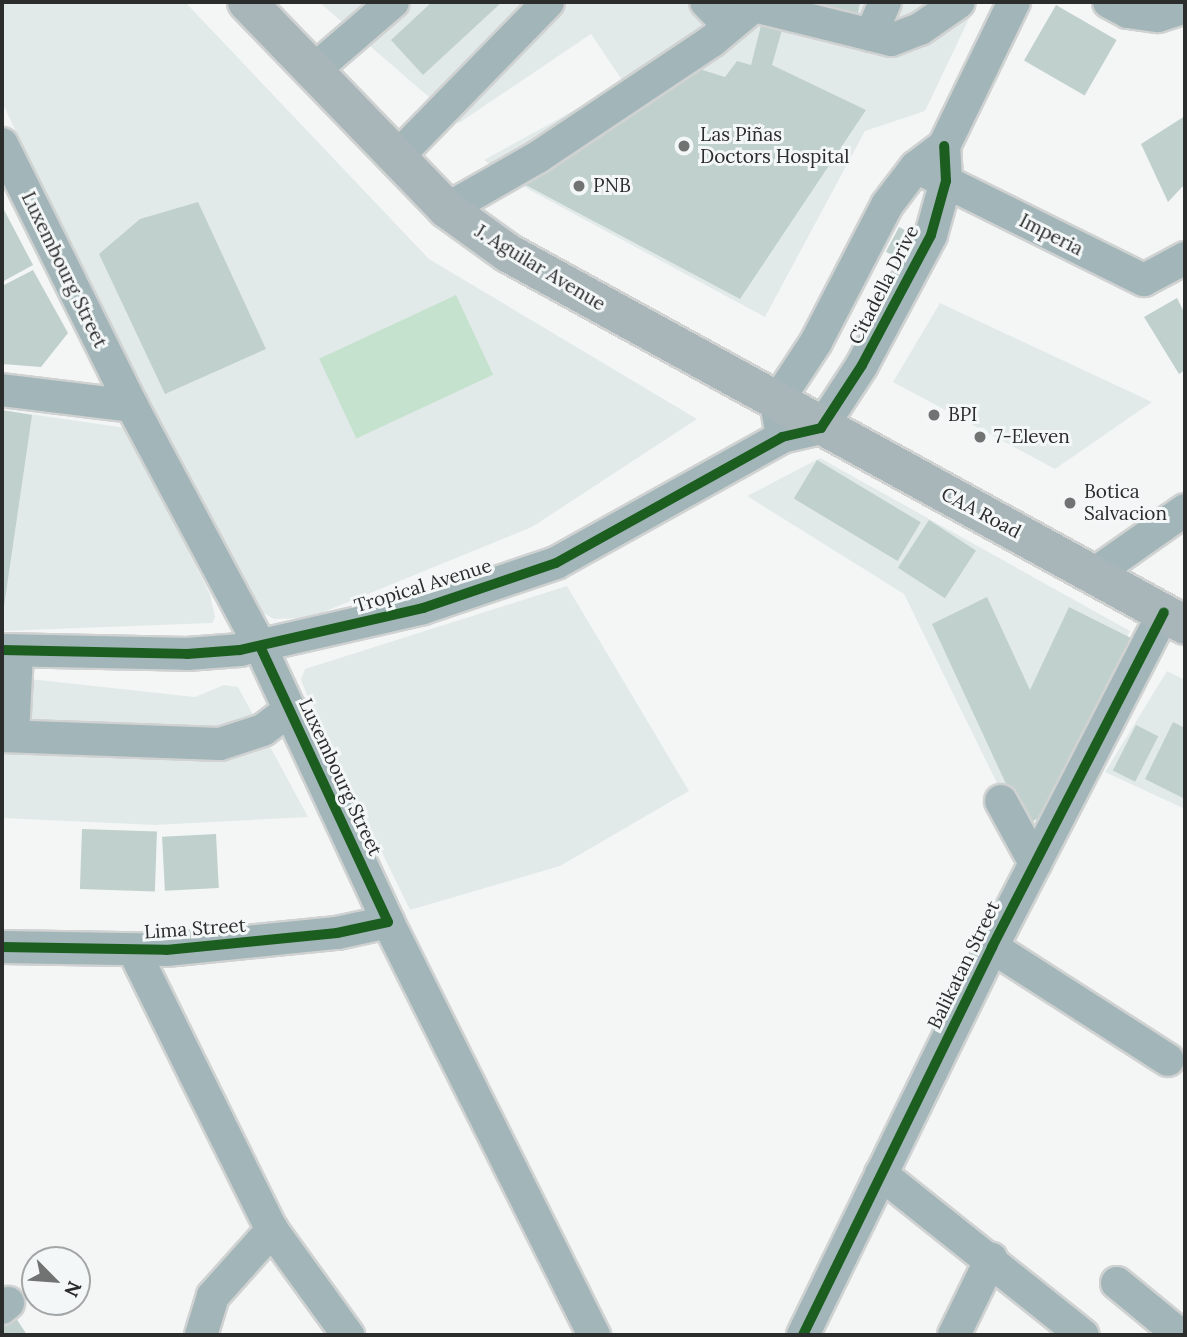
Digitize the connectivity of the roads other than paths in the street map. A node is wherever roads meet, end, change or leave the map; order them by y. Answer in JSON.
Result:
{"nodes":[{"id":1,"x":249,"y":2,"type":"edge"},
{"id":2,"x":393,"y":2,"type":"edge"},
{"id":3,"x":548,"y":2,"type":"edge"},
{"id":4,"x":706,"y":2,"type":"edge"},
{"id":5,"x":885,"y":2,"type":"edge"},
{"id":6,"x":959,"y":2,"type":"edge"},
{"id":7,"x":1014,"y":2,"type":"edge"},
{"id":8,"x":1109,"y":2,"type":"edge"},
{"id":9,"x":1185,"y":7,"type":"edge"},
{"id":10,"x":729,"y":26,"type":"junction"},
{"id":11,"x":872,"y":35,"type":"junction"},
{"id":12,"x":314,"y":70,"type":"junction"},
{"id":13,"x":2,"y":144,"type":"edge"},
{"id":14,"x":944,"y":146,"type":"junction"},
{"id":15,"x":397,"y":157,"type":"junction"},
{"id":16,"x":916,"y":167,"type":"junction"},
{"id":17,"x":946,"y":181,"type":"junction"},
{"id":18,"x":447,"y":209,"type":"junction"},
{"id":19,"x":1185,"y":258,"type":"edge"},
{"id":20,"x":856,"y":266,"type":"junction"},
{"id":21,"x":900,"y":292,"type":"junction"},
{"id":22,"x":2,"y":390,"type":"edge"},
{"id":23,"x":132,"y":406,"type":"junction"},
{"id":24,"x":779,"y":420,"type":"junction"},
{"id":25,"x":821,"y":428,"type":"junction"},
{"id":26,"x":1185,"y":510,"type":"edge"},
{"id":27,"x":1094,"y":574,"type":"junction"},
{"id":28,"x":1175,"y":619,"type":"edge"},
{"id":29,"x":260,"y":646,"type":"junction"},
{"id":30,"x":9,"y":651,"type":"edge"},
{"id":31,"x":290,"y":710,"type":"junction"},
{"id":32,"x":7,"y":735,"type":"edge"},
{"id":33,"x":1001,"y":801,"type":"dead end"},
{"id":34,"x":1035,"y":863,"type":"junction"},
{"id":35,"x":388,"y":922,"type":"junction"},
{"id":36,"x":2,"y":947,"type":"edge"},
{"id":37,"x":992,"y":947,"type":"junction"},
{"id":38,"x":134,"y":951,"type":"junction"},
{"id":39,"x":1168,"y":1060,"type":"dead end"},
{"id":40,"x":881,"y":1174,"type":"junction"},
{"id":41,"x":272,"y":1230,"type":"junction"},
{"id":42,"x":991,"y":1259,"type":"junction"},
{"id":43,"x":1116,"y":1283,"type":"dead end"},
{"id":44,"x":201,"y":1335,"type":"edge"},
{"id":45,"x":348,"y":1335,"type":"edge"},
{"id":46,"x":594,"y":1335,"type":"edge"},
{"id":47,"x":803,"y":1335,"type":"edge"},
{"id":48,"x":954,"y":1335,"type":"edge"},
{"id":49,"x":1083,"y":1335,"type":"edge"},
{"id":50,"x":1180,"y":1335,"type":"edge"}],
"edges":[{"from":1,"to":12,"type":"main road","name":"J. Aguilar Avenue"},
{"from":2,"to":12,"type":"street"},
{"from":3,"to":15,"type":"street"},
{"from":4,"to":10,"type":"street"},
{"from":5,"to":11,"type":"street"},
{"from":6,"to":11,"type":"street"},
{"from":7,"to":14,"type":"street","name":"Citadella Drive"},
{"from":8,"to":9,"type":"street"},
{"from":10,"to":11,"type":"street"},
{"from":10,"to":18,"type":"street"},
{"from":12,"to":15,"type":"main road","name":"J. Aguilar Avenue"},
{"from":13,"to":23,"type":"street","name":"Luxembourg Street"},
{"from":14,"to":16,"type":"street","name":"Citadella Drive"},
{"from":14,"to":17,"type":"street","name":"Citadella Drive"},
{"from":15,"to":18,"type":"main road","name":"J. Aguilar Avenue"},
{"from":16,"to":17,"type":"street","name":"Imperia"},
{"from":16,"to":20,"type":"street","name":"Citadella Drive"},
{"from":17,"to":19,"type":"street","name":"Imperia"},
{"from":17,"to":21,"type":"street","name":"Citadella Drive"},
{"from":18,"to":24,"type":"main road","name":"J. Aguilar Avenue"},
{"from":20,"to":21,"type":"street","name":"Citadella Drive"},
{"from":20,"to":24,"type":"street","name":"Citadella Drive"},
{"from":21,"to":25,"type":"street","name":"Citadella Drive"},
{"from":22,"to":23,"type":"street"},
{"from":23,"to":29,"type":"street","name":"Luxembourg Street"},
{"from":24,"to":25,"type":"main road","name":"CAA Road"},
{"from":24,"to":29,"type":"street","name":"Tropical Avenue"},
{"from":25,"to":27,"type":"main road","name":"CAA Road"},
{"from":26,"to":27,"type":"street"},
{"from":27,"to":28,"type":"main road","name":"CAA Road"},
{"from":28,"to":34,"type":"street","name":"Balikatan Street"},
{"from":29,"to":30,"type":"street","name":"Tropical Avenue"},
{"from":29,"to":31,"type":"street","name":"Luxembourg Street"},
{"from":30,"to":32,"type":"street"},
{"from":31,"to":32,"type":"street"},
{"from":31,"to":35,"type":"street","name":"Luxembourg Street"},
{"from":33,"to":34,"type":"street"},
{"from":34,"to":37,"type":"street","name":"Balikatan Street"},
{"from":35,"to":38,"type":"street","name":"Lima Street"},
{"from":35,"to":46,"type":"street","name":"Luxembourg Street"},
{"from":36,"to":38,"type":"street","name":"Lima Street"},
{"from":37,"to":39,"type":"street"},
{"from":37,"to":40,"type":"street","name":"Balikatan Street"},
{"from":38,"to":41,"type":"street"},
{"from":40,"to":42,"type":"street"},
{"from":40,"to":47,"type":"street","name":"Balikatan Street"},
{"from":41,"to":44,"type":"street"},
{"from":41,"to":45,"type":"street"},
{"from":42,"to":48,"type":"street"},
{"from":42,"to":49,"type":"street"},
{"from":43,"to":50,"type":"street"}]}
